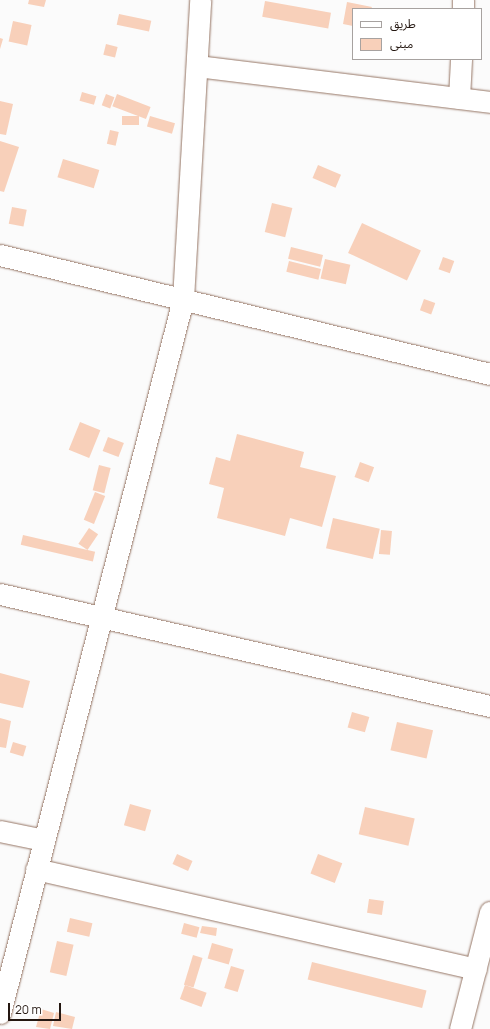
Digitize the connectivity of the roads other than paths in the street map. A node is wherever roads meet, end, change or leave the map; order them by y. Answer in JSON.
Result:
{"nodes":[{"id":1,"x":200,"y":0,"type":"edge"},
{"id":2,"x":461,"y":60,"type":"edge"},
{"id":3,"x":197,"y":66,"type":"junction"},
{"id":4,"x":459,"y":98,"type":"junction"},
{"id":5,"x":490,"y":102,"type":"edge"},
{"id":6,"x":0,"y":255,"type":"edge"},
{"id":7,"x":183,"y":299,"type":"junction"},
{"id":8,"x":490,"y":374,"type":"edge"},
{"id":9,"x":0,"y":594,"type":"edge"},
{"id":10,"x":100,"y":617,"type":"junction"},
{"id":11,"x":490,"y":706,"type":"edge"},
{"id":12,"x":0,"y":831,"type":"edge"},
{"id":13,"x":44,"y":840,"type":"junction"},
{"id":14,"x":36,"y":870,"type":"junction"},
{"id":15,"x":490,"y":912,"type":"edge"},
{"id":16,"x":476,"y":969,"type":"junction"},
{"id":17,"x":5,"y":973,"type":"edge"},
{"id":18,"x":0,"y":1013,"type":"edge"},
{"id":19,"x":460,"y":1029,"type":"edge"}],
"edges":[{"from":1,"to":3,"type":"street"},
{"from":2,"to":4,"type":"street"},
{"from":3,"to":4,"type":"street"},
{"from":3,"to":7,"type":"street"},
{"from":4,"to":5,"type":"street"},
{"from":6,"to":7,"type":"street"},
{"from":7,"to":8,"type":"street"},
{"from":7,"to":10,"type":"street"},
{"from":9,"to":10,"type":"street"},
{"from":10,"to":11,"type":"street"},
{"from":10,"to":13,"type":"street"},
{"from":12,"to":13,"type":"street"},
{"from":13,"to":14,"type":"street"},
{"from":14,"to":16,"type":"street"},
{"from":14,"to":17,"type":"street"},
{"from":15,"to":16,"type":"street"},
{"from":16,"to":19,"type":"street"},
{"from":17,"to":18,"type":"street"}]}
